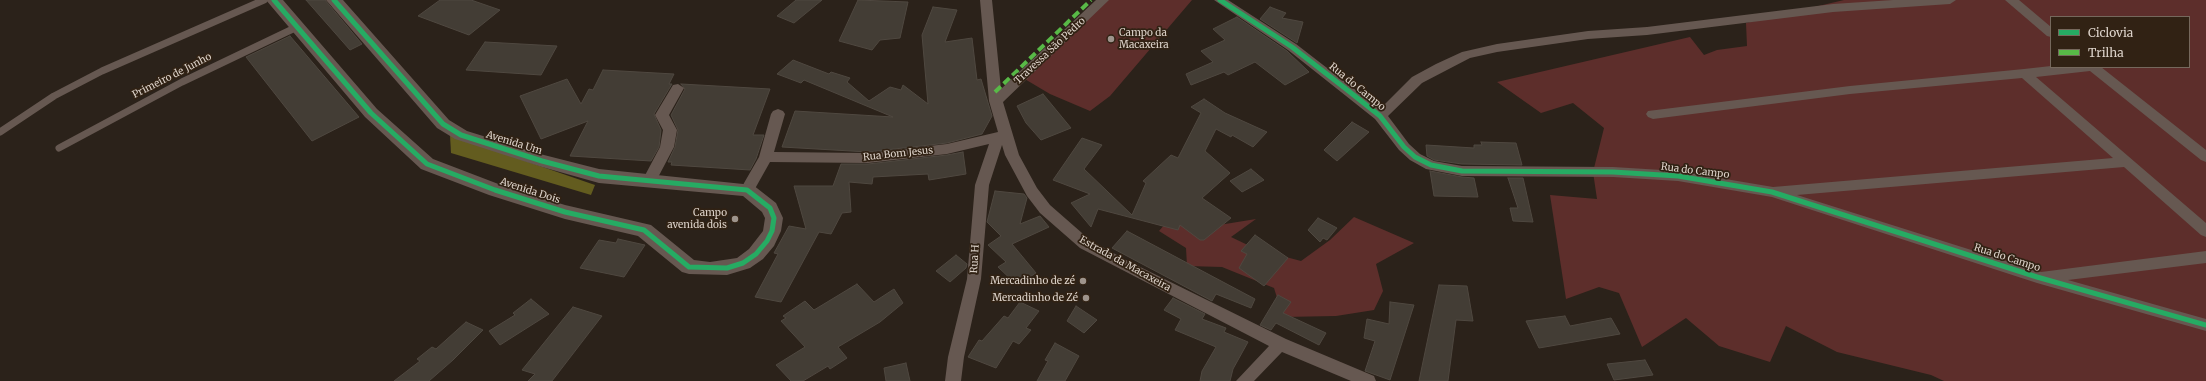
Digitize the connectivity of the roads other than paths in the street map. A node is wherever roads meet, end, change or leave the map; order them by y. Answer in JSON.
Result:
{"nodes":[{"id":1,"x":264,"y":0,"type":"edge"},
{"id":2,"x":274,"y":0,"type":"edge"},
{"id":3,"x":334,"y":0,"type":"edge"},
{"id":4,"x":986,"y":0,"type":"edge"},
{"id":5,"x":1103,"y":0,"type":"edge"},
{"id":6,"x":1220,"y":0,"type":"edge"},
{"id":7,"x":1950,"y":0,"type":"edge"},
{"id":8,"x":2011,"y":0,"type":"edge"},
{"id":9,"x":297,"y":27,"type":"junction"},
{"id":10,"x":2050,"y":32,"type":"edge"},
{"id":11,"x":2081,"y":68,"type":"edge"},
{"id":12,"x":2093,"y":68,"type":"edge"},
{"id":13,"x":2024,"y":73,"type":"junction"},
{"id":14,"x":678,"y":88,"type":"dead end"},
{"id":15,"x":996,"y":101,"type":"junction"},
{"id":16,"x":778,"y":114,"type":"dead end"},
{"id":17,"x":1653,"y":114,"type":"dead end"},
{"id":18,"x":1380,"y":116,"type":"junction"},
{"id":19,"x":0,"y":132,"type":"edge"},
{"id":20,"x":1002,"y":136,"type":"junction"},
{"id":21,"x":59,"y":148,"type":"dead end"},
{"id":22,"x":766,"y":156,"type":"junction"},
{"id":23,"x":2206,"y":157,"type":"edge"},
{"id":24,"x":2128,"y":162,"type":"junction"},
{"id":25,"x":649,"y":181,"type":"junction"},
{"id":26,"x":747,"y":190,"type":"junction"},
{"id":27,"x":1772,"y":192,"type":"junction"},
{"id":28,"x":2206,"y":232,"type":"edge"},
{"id":29,"x":2206,"y":257,"type":"edge"},
{"id":30,"x":2037,"y":278,"type":"junction"},
{"id":31,"x":2206,"y":325,"type":"edge"},
{"id":32,"x":1280,"y":344,"type":"junction"},
{"id":33,"x":954,"y":381,"type":"edge"},
{"id":34,"x":1244,"y":381,"type":"edge"},
{"id":35,"x":1368,"y":381,"type":"edge"}],
"edges":[{"from":1,"to":19,"type":"lane"},
{"from":2,"to":9,"type":"street","name":"Avenida Dois"},
{"from":3,"to":25,"type":"street","name":"Avenida Um"},
{"from":4,"to":15,"type":"street","name":"Estrada da Macaxeira"},
{"from":5,"to":15,"type":"street","name":"Travessa São Pedro"},
{"from":6,"to":18,"type":"street","name":"Rua do Campo"},
{"from":7,"to":18,"type":"street","name":"Rua do Campo"},
{"from":8,"to":10,"type":"street"},
{"from":9,"to":21,"type":"lane","name":"Primeiro de Junho"},
{"from":9,"to":26,"type":"street","name":"Avenida Dois"},
{"from":11,"to":13,"type":"street"},
{"from":12,"to":23,"type":"street"},
{"from":13,"to":17,"type":"street"},
{"from":13,"to":24,"type":"street"},
{"from":14,"to":25,"type":"street"},
{"from":15,"to":20,"type":"street","name":"Estrada da Macaxeira"},
{"from":16,"to":22,"type":"street"},
{"from":18,"to":27,"type":"street","name":"Rua do Campo"},
{"from":20,"to":22,"type":"street","name":"Rua Bom Jesus"},
{"from":20,"to":32,"type":"street","name":"Estrada da Macaxeira"},
{"from":20,"to":33,"type":"street","name":"Rua H"},
{"from":22,"to":26,"type":"street"},
{"from":24,"to":27,"type":"street","name":"Rua do Campo"},
{"from":24,"to":28,"type":"street"},
{"from":25,"to":26,"type":"street","name":"Avenida Um"},
{"from":27,"to":30,"type":"street","name":"Rua do Campo"},
{"from":29,"to":30,"type":"street"},
{"from":30,"to":31,"type":"street","name":"Rua do Campo"},
{"from":32,"to":34,"type":"street"},
{"from":32,"to":35,"type":"street","name":"Estrada da Macaxeira"}]}
